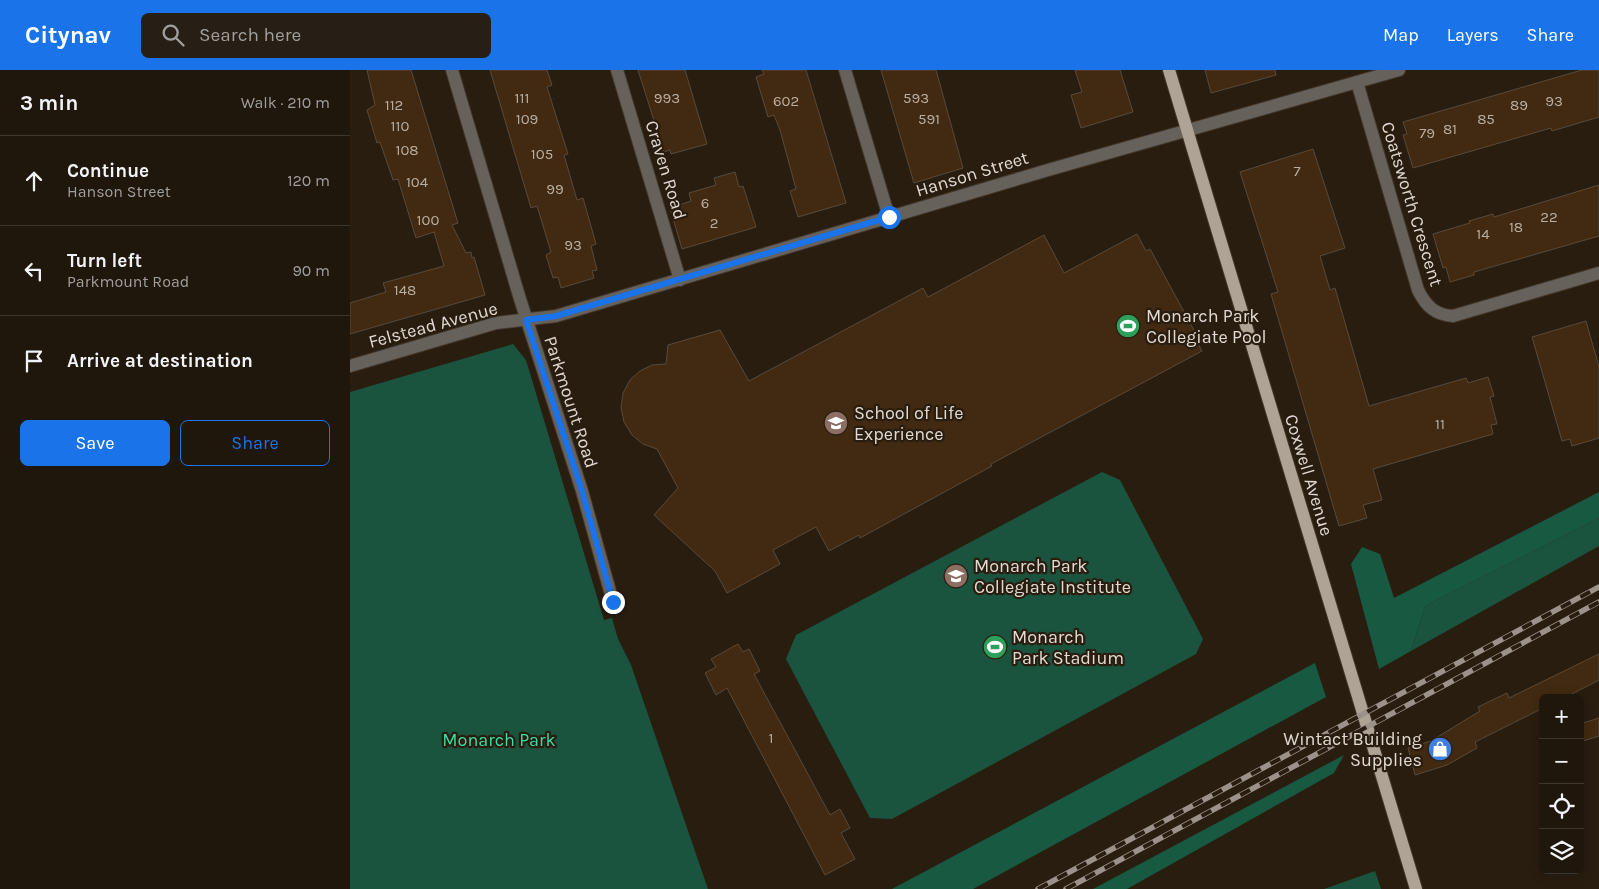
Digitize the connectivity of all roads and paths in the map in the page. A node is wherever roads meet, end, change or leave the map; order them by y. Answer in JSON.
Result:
{"nodes":[{"id":1,"x":452,"y":70,"type":"edge"},
{"id":2,"x":617,"y":70,"type":"edge"},
{"id":3,"x":845,"y":70,"type":"edge"},
{"id":4,"x":1169,"y":70,"type":"edge"},
{"id":5,"x":1399,"y":70,"type":"edge"},
{"id":6,"x":1357,"y":82,"type":"junction"},
{"id":7,"x":1187,"y":130,"type":"junction"},
{"id":8,"x":889,"y":217,"type":"junction"},
{"id":9,"x":1599,"y":273,"type":"edge"},
{"id":10,"x":680,"y":280,"type":"junction"},
{"id":11,"x":526,"y":320,"type":"junction"},
{"id":12,"x":350,"y":366,"type":"edge"},
{"id":13,"x":613,"y":602,"type":"dead end"},
{"id":14,"x":1416,"y":889,"type":"edge"}],
"edges":[{"from":1,"to":11,"type":"street","name":"Parkmount Road"},
{"from":2,"to":10,"type":"street","name":"Craven Road"},
{"from":3,"to":8,"type":"street"},
{"from":4,"to":7,"type":"main road","name":"Coxwell Avenue"},
{"from":5,"to":6,"type":"street","name":"Hanson Street"},
{"from":6,"to":7,"type":"street","name":"Hanson Street"},
{"from":6,"to":9,"type":"street","name":"Coatsworth Crescent"},
{"from":7,"to":8,"type":"street","name":"Hanson Street"},
{"from":7,"to":14,"type":"main road","name":"Coxwell Avenue"},
{"from":8,"to":10,"type":"street","name":"Hanson Street"},
{"from":10,"to":11,"type":"street","name":"Hanson Street"},
{"from":11,"to":12,"type":"street","name":"Felstead Avenue"},
{"from":11,"to":13,"type":"street","name":"Parkmount Road"}]}
